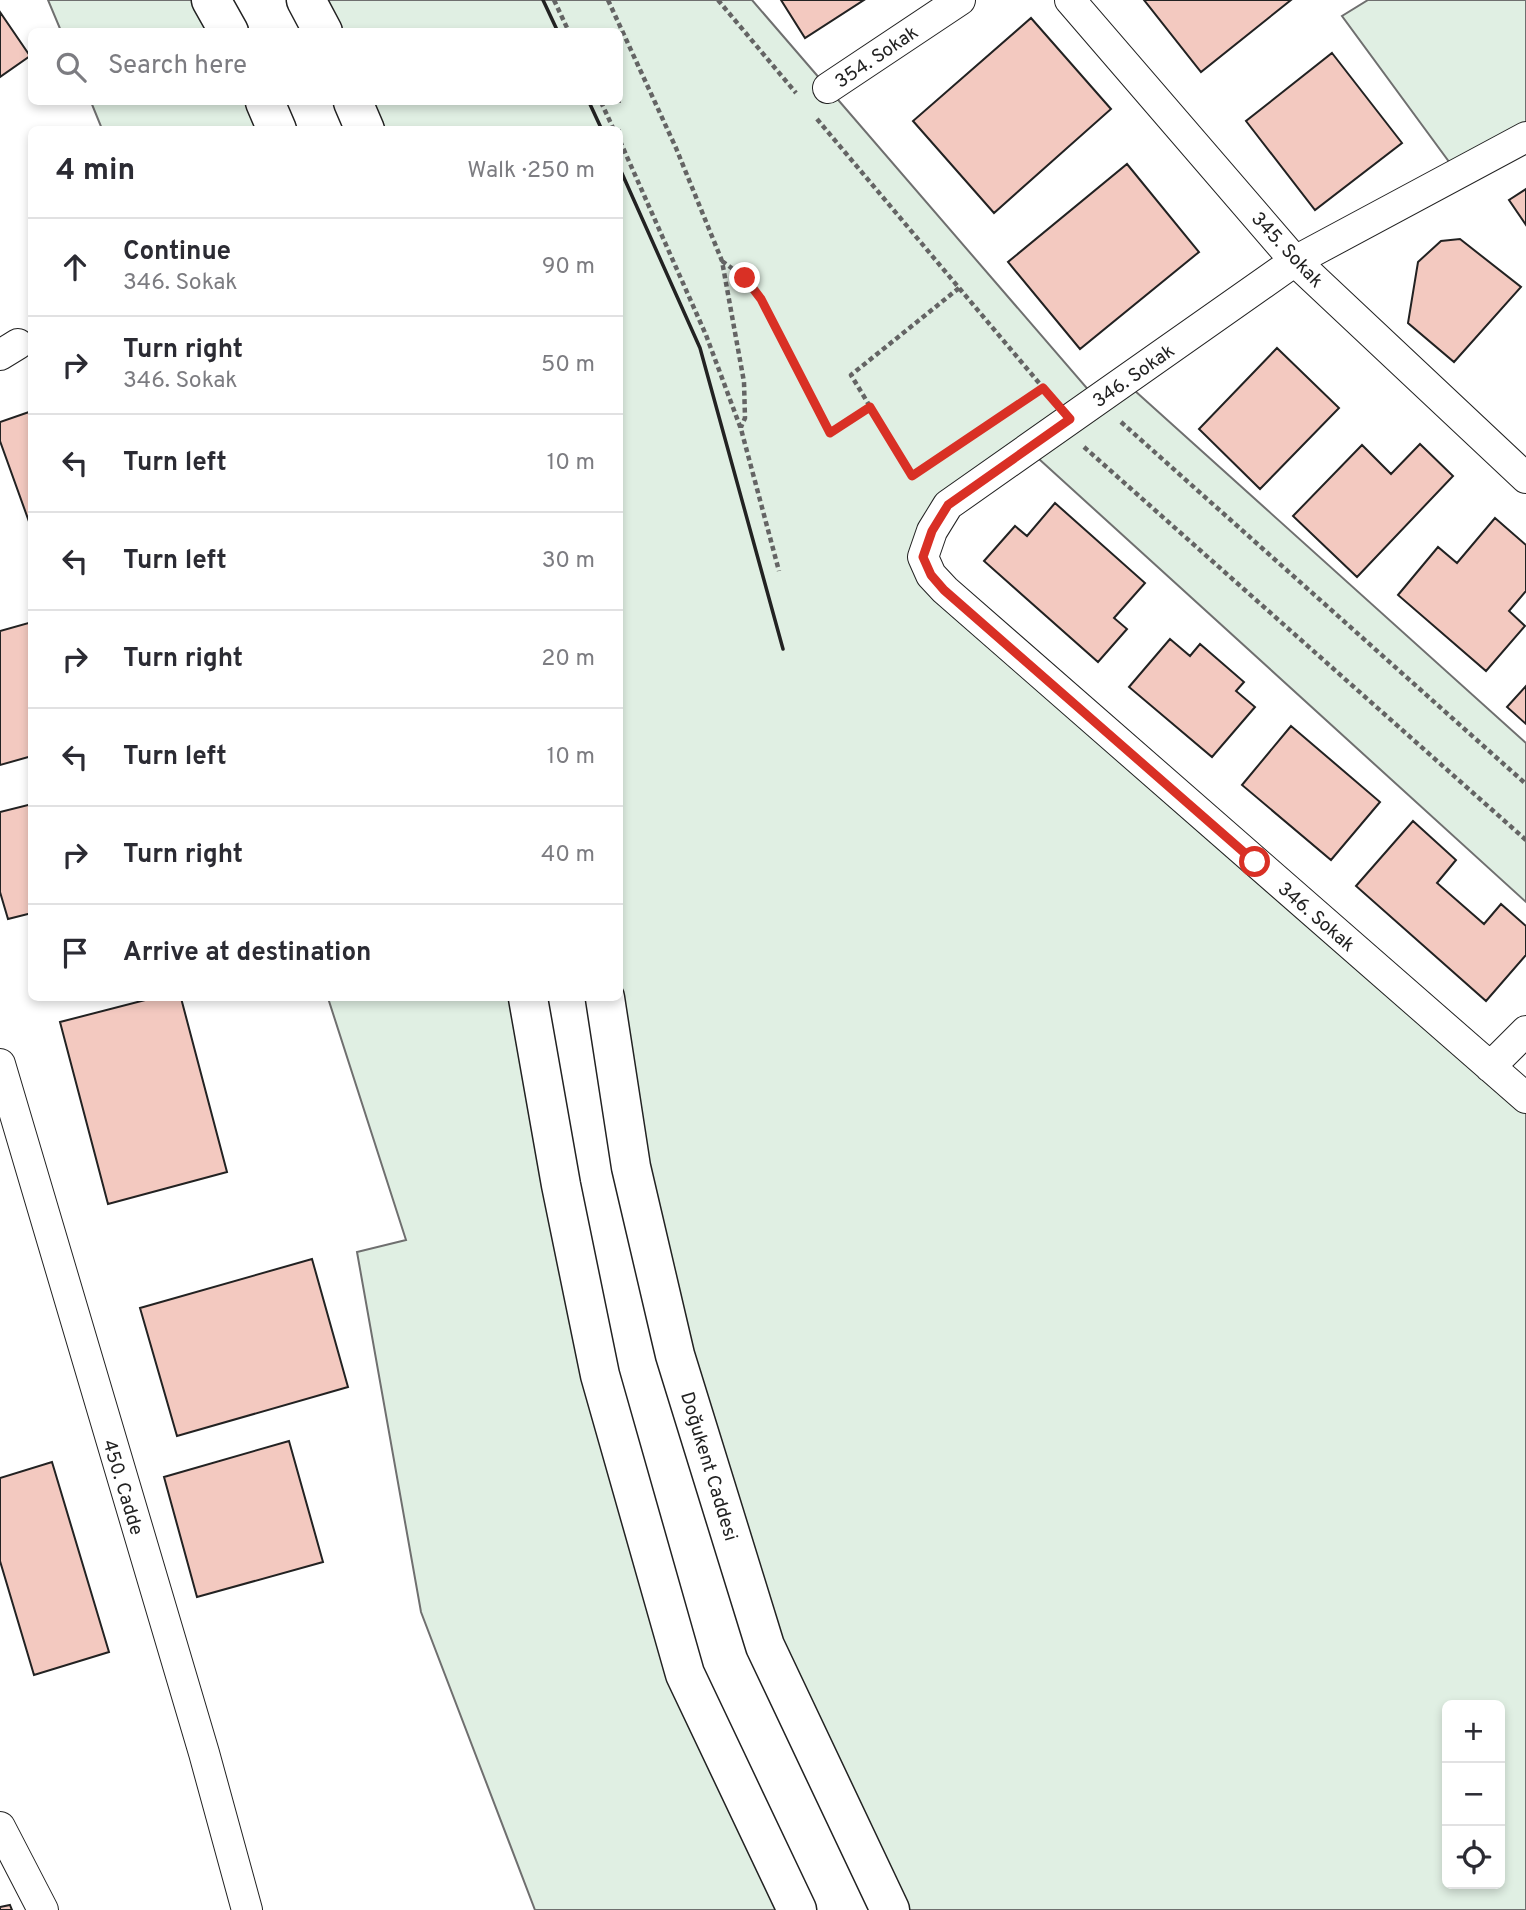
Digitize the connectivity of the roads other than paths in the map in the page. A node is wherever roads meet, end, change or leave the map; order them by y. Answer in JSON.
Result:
{"nodes":[{"id":1,"x":211,"y":0,"type":"edge"},
{"id":2,"x":306,"y":0,"type":"edge"},
{"id":3,"x":960,"y":0,"type":"edge"},
{"id":4,"x":1070,"y":0,"type":"edge"},
{"id":5,"x":227,"y":28,"type":"edge"},
{"id":6,"x":321,"y":28,"type":"edge"},
{"id":7,"x":828,"y":88,"type":"dead end"},
{"id":8,"x":266,"y":105,"type":"edge"},
{"id":9,"x":354,"y":105,"type":"edge"},
{"id":10,"x":275,"y":126,"type":"edge"},
{"id":11,"x":363,"y":126,"type":"edge"},
{"id":12,"x":1526,"y":137,"type":"edge"},
{"id":13,"x":1295,"y":261,"type":"junction"},
{"id":14,"x":1526,"y":478,"type":"edge"},
{"id":15,"x":529,"y":1001,"type":"edge"},
{"id":16,"x":605,"y":1001,"type":"edge"},
{"id":17,"x":1526,"y":1031,"type":"edge"},
{"id":18,"x":0,"y":1063,"type":"edge"},
{"id":19,"x":1490,"y":1067,"type":"junction"},
{"id":20,"x":1526,"y":1098,"type":"edge"},
{"id":21,"x":0,"y":1827,"type":"edge"},
{"id":22,"x":43,"y":1910,"type":"edge"},
{"id":23,"x":247,"y":1910,"type":"edge"},
{"id":24,"x":797,"y":1910,"type":"edge"},
{"id":25,"x":890,"y":1910,"type":"edge"}],
"edges":[{"from":1,"to":5,"type":"main road"},
{"from":2,"to":6,"type":"main road"},
{"from":3,"to":7,"type":"street","name":"354. Sokak"},
{"from":4,"to":13,"type":"street","name":"345. Sokak"},
{"from":8,"to":10,"type":"main road"},
{"from":9,"to":11,"type":"main road"},
{"from":12,"to":13,"type":"street","name":"346. Sokak"},
{"from":13,"to":14,"type":"street","name":"345. Sokak"},
{"from":13,"to":19,"type":"street","name":"346. Sokak"},
{"from":15,"to":24,"type":"main road"},
{"from":16,"to":25,"type":"main road","name":"Doğukent Caddesi"},
{"from":17,"to":19,"type":"street"},
{"from":18,"to":23,"type":"street","name":"450. Cadde"},
{"from":19,"to":20,"type":"street","name":"346. Sokak"},
{"from":21,"to":22,"type":"street"}]}
